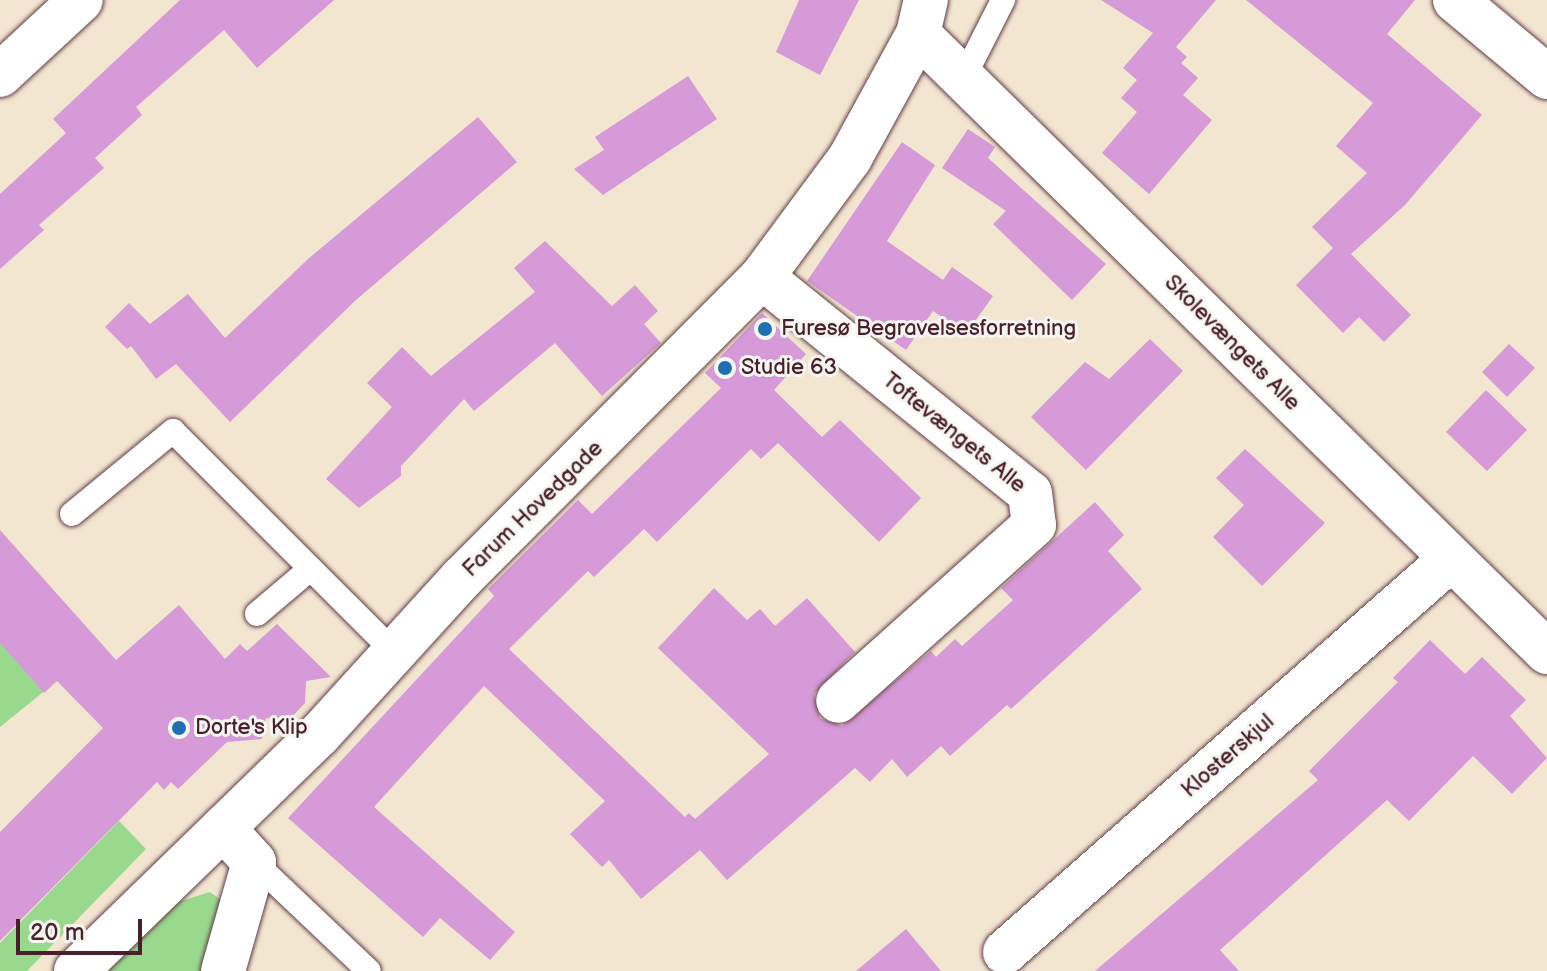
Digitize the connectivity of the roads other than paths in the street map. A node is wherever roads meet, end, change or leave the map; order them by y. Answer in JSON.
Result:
{"nodes":[{"id":1,"x":81,"y":0,"type":"edge"},
{"id":2,"x":1003,"y":0,"type":"edge"},
{"id":3,"x":1455,"y":0,"type":"edge"},
{"id":4,"x":922,"y":17,"type":"edge"},
{"id":5,"x":0,"y":75,"type":"edge"},
{"id":6,"x":1547,"y":77,"type":"edge"},
{"id":7,"x":963,"y":79,"type":"junction"},
{"id":8,"x":762,"y":277,"type":"junction"},
{"id":9,"x":72,"y":514,"type":"dead end"},
{"id":10,"x":1451,"y":559,"type":"junction"},
{"id":11,"x":310,"y":569,"type":"junction"},
{"id":12,"x":257,"y":614,"type":"dead end"},
{"id":13,"x":394,"y":652,"type":"junction"},
{"id":14,"x":1547,"y":652,"type":"edge"},
{"id":15,"x":838,"y":701,"type":"dead end"},
{"id":16,"x":223,"y":828,"type":"junction"},
{"id":17,"x":254,"y":862,"type":"junction"},
{"id":18,"x":1005,"y":952,"type":"dead end"},
{"id":19,"x":76,"y":971,"type":"edge"},
{"id":20,"x":223,"y":971,"type":"edge"},
{"id":21,"x":369,"y":971,"type":"edge"}],
"edges":[{"from":1,"to":5,"type":"street"},
{"from":2,"to":7,"type":"lane"},
{"from":3,"to":6,"type":"street"},
{"from":4,"to":7,"type":"street","name":"Skolevængets Alle"},
{"from":4,"to":8,"type":"street","name":"Farum Hovedgade"},
{"from":7,"to":10,"type":"street","name":"Skolevængets Alle"},
{"from":8,"to":13,"type":"street","name":"Farum Hovedgade"},
{"from":8,"to":15,"type":"street","name":"Toftevængets Alle"},
{"from":9,"to":11,"type":"lane"},
{"from":10,"to":14,"type":"street","name":"Skolevængets Alle"},
{"from":10,"to":18,"type":"street","name":"Klosterskjul"},
{"from":11,"to":12,"type":"lane"},
{"from":11,"to":13,"type":"lane"},
{"from":13,"to":16,"type":"street","name":"Farum Hovedgade"},
{"from":16,"to":17,"type":"street"},
{"from":16,"to":19,"type":"street","name":"Farum Hovedgade"},
{"from":17,"to":20,"type":"street"},
{"from":17,"to":21,"type":"lane"}]}
